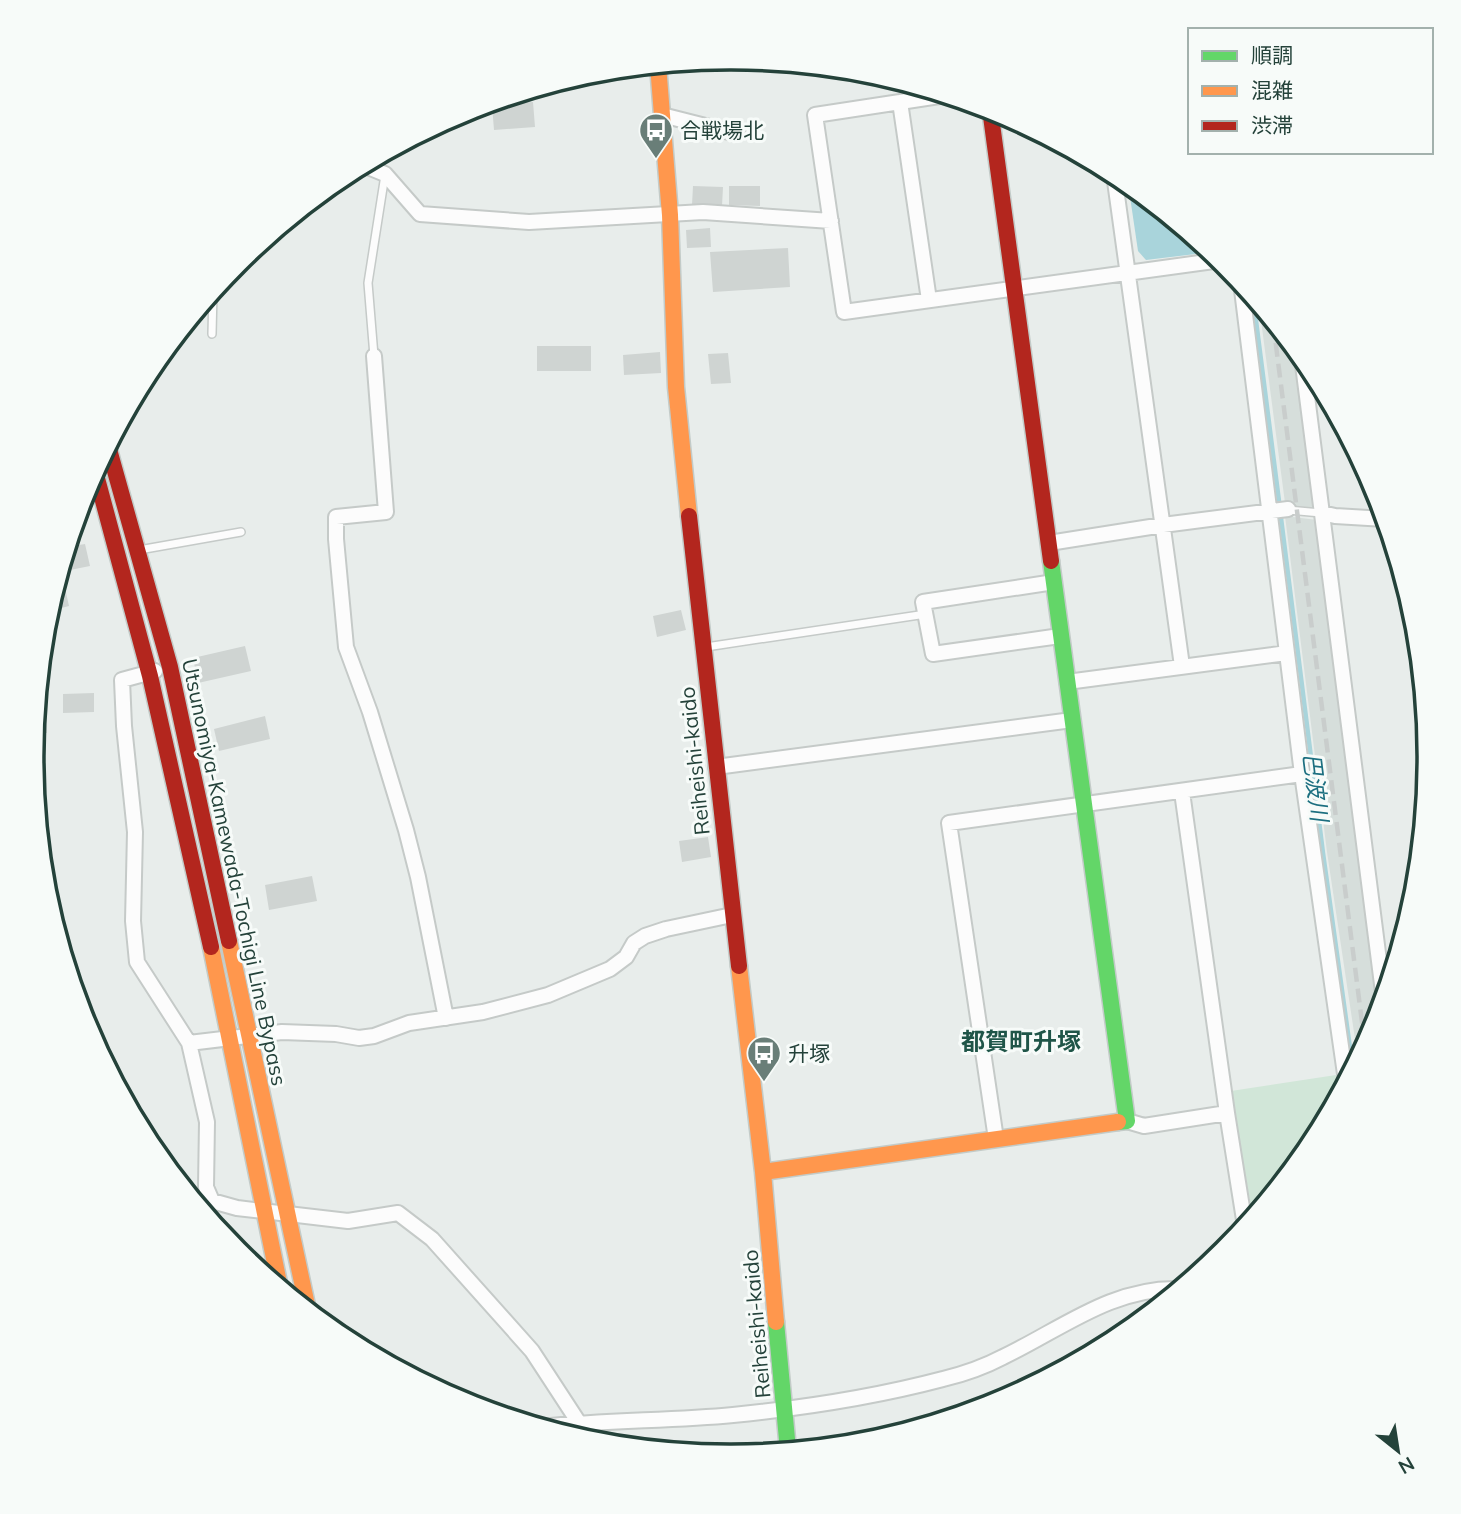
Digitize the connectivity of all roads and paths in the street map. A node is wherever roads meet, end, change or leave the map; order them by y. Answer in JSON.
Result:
{"nodes":[{"id":1,"x":659,"y":74,"type":"edge"},
{"id":2,"x":924,"y":99,"type":"edge"},
{"id":3,"x":900,"y":102,"type":"junction"},
{"id":4,"x":662,"y":114,"type":"junction"},
{"id":5,"x":992,"y":123,"type":"edge"},
{"id":6,"x":737,"y":134,"type":"dead end"},
{"id":7,"x":375,"y":170,"type":"edge"},
{"id":8,"x":385,"y":174,"type":"junction"},
{"id":9,"x":1116,"y":189,"type":"edge"},
{"id":10,"x":670,"y":215,"type":"junction"},
{"id":11,"x":831,"y":221,"type":"junction"},
{"id":12,"x":1206,"y":262,"type":"edge"},
{"id":13,"x":1128,"y":272,"type":"junction"},
{"id":14,"x":1014,"y":288,"type":"junction"},
{"id":15,"x":929,"y":300,"type":"junction"},
{"id":16,"x":1243,"y":300,"type":"edge"},
{"id":17,"x":213,"y":306,"type":"edge"},
{"id":18,"x":212,"y":334,"type":"dead end"},
{"id":19,"x":374,"y":356,"type":"joint"},
{"id":20,"x":1305,"y":380,"type":"edge"},
{"id":21,"x":112,"y":460,"type":"edge"},
{"id":22,"x":99,"y":487,"type":"edge"},
{"id":23,"x":1288,"y":509,"type":"joint"},
{"id":24,"x":1270,"y":511,"type":"junction"},
{"id":25,"x":1322,"y":513,"type":"junction"},
{"id":26,"x":1374,"y":518,"type":"edge"},
{"id":27,"x":1163,"y":525,"type":"junction"},
{"id":28,"x":241,"y":531,"type":"dead end"},
{"id":29,"x":1049,"y":543,"type":"junction"},
{"id":30,"x":139,"y":551,"type":"junction"},
{"id":31,"x":1054,"y":582,"type":"junction"},
{"id":32,"x":926,"y":614,"type":"junction"},
{"id":33,"x":1060,"y":636,"type":"junction"},
{"id":34,"x":702,"y":648,"type":"junction"},
{"id":35,"x":1287,"y":653,"type":"junction"},
{"id":36,"x":1182,"y":666,"type":"junction"},
{"id":37,"x":170,"y":667,"type":"junction"},
{"id":38,"x":149,"y":673,"type":"junction"},
{"id":39,"x":1067,"y":682,"type":"junction"},
{"id":40,"x":1072,"y":720,"type":"junction"},
{"id":41,"x":716,"y":767,"type":"junction"},
{"id":42,"x":1302,"y":774,"type":"junction"},
{"id":43,"x":1182,"y":792,"type":"junction"},
{"id":44,"x":1084,"y":806,"type":"junction"},
{"id":45,"x":732,"y":915,"type":"junction"},
{"id":46,"x":1382,"y":976,"type":"edge"},
{"id":47,"x":446,"y":1018,"type":"junction"},
{"id":48,"x":250,"y":1037,"type":"junction"},
{"id":49,"x":230,"y":1039,"type":"junction"},
{"id":50,"x":189,"y":1043,"type":"junction"},
{"id":51,"x":1344,"y":1065,"type":"edge"},
{"id":52,"x":1227,"y":1113,"type":"junction"},
{"id":53,"x":1127,"y":1121,"type":"junction"},
{"id":54,"x":996,"y":1139,"type":"junction"},
{"id":55,"x":763,"y":1172,"type":"junction"},
{"id":56,"x":265,"y":1211,"type":"junction"},
{"id":57,"x":288,"y":1213,"type":"junction"},
{"id":58,"x":1243,"y":1214,"type":"edge"},
{"id":59,"x":277,"y":1272,"type":"edge"},
{"id":60,"x":1164,"y":1289,"type":"edge"},
{"id":61,"x":305,"y":1296,"type":"edge"},
{"id":62,"x":784,"y":1407,"type":"junction"},
{"id":63,"x":574,"y":1425,"type":"edge"},
{"id":64,"x":586,"y":1428,"type":"edge"},
{"id":65,"x":787,"y":1441,"type":"edge"}],
"edges":[{"from":1,"to":4,"type":"main road","name":"Reiheishi-kaido"},
{"from":2,"to":3,"type":"street"},
{"from":3,"to":11,"type":"street"},
{"from":3,"to":15,"type":"street"},
{"from":4,"to":6,"type":"street"},
{"from":4,"to":10,"type":"main road","name":"Reiheishi-kaido"},
{"from":5,"to":14,"type":"main road"},
{"from":7,"to":8,"type":"street"},
{"from":8,"to":10,"type":"street"},
{"from":8,"to":19,"type":"lane"},
{"from":9,"to":13,"type":"street"},
{"from":10,"to":11,"type":"street"},
{"from":10,"to":34,"type":"main road","name":"Reiheishi-kaido"},
{"from":11,"to":15,"type":"street"},
{"from":12,"to":13,"type":"street"},
{"from":13,"to":14,"type":"street"},
{"from":13,"to":27,"type":"street"},
{"from":14,"to":15,"type":"street"},
{"from":14,"to":29,"type":"main road"},
{"from":16,"to":24,"type":"street"},
{"from":17,"to":18,"type":"lane"},
{"from":19,"to":47,"type":"street"},
{"from":20,"to":25,"type":"street"},
{"from":21,"to":30,"type":"main road","name":"Utsunomiya-Kamewada-Tochigi Line Bypass"},
{"from":22,"to":38,"type":"main road","name":"Utsunomiya-Kamewada-Tochigi Line Bypass"},
{"from":23,"to":24,"type":"street"},
{"from":23,"to":25,"type":"lane"},
{"from":24,"to":27,"type":"street"},
{"from":24,"to":35,"type":"street"},
{"from":25,"to":26,"type":"street"},
{"from":25,"to":46,"type":"street"},
{"from":27,"to":29,"type":"street"},
{"from":27,"to":36,"type":"street"},
{"from":28,"to":30,"type":"lane"},
{"from":29,"to":31,"type":"main road"},
{"from":30,"to":37,"type":"main road","name":"Utsunomiya-Kamewada-Tochigi Line Bypass"},
{"from":31,"to":32,"type":"street"},
{"from":31,"to":33,"type":"main road"},
{"from":32,"to":33,"type":"street"},
{"from":32,"to":34,"type":"lane"},
{"from":33,"to":39,"type":"main road"},
{"from":34,"to":41,"type":"main road","name":"Reiheishi-kaido"},
{"from":35,"to":36,"type":"street"},
{"from":35,"to":42,"type":"street"},
{"from":36,"to":39,"type":"street"},
{"from":37,"to":38,"type":"street"},
{"from":37,"to":48,"type":"main road","name":"Utsunomiya-Kamewada-Tochigi Line Bypass"},
{"from":38,"to":49,"type":"main road","name":"Utsunomiya-Kamewada-Tochigi Line Bypass"},
{"from":38,"to":50,"type":"street"},
{"from":39,"to":40,"type":"main road"},
{"from":40,"to":41,"type":"street"},
{"from":40,"to":44,"type":"main road"},
{"from":41,"to":45,"type":"main road","name":"Reiheishi-kaido"},
{"from":42,"to":43,"type":"street"},
{"from":42,"to":51,"type":"street"},
{"from":43,"to":44,"type":"street"},
{"from":43,"to":52,"type":"street"},
{"from":44,"to":53,"type":"main road"},
{"from":44,"to":54,"type":"street"},
{"from":45,"to":47,"type":"street"},
{"from":45,"to":55,"type":"main road","name":"Reiheishi-kaido"},
{"from":47,"to":48,"type":"street"},
{"from":48,"to":49,"type":"street"},
{"from":48,"to":57,"type":"main road","name":"Utsunomiya-Kamewada-Tochigi Line Bypass"},
{"from":49,"to":50,"type":"street"},
{"from":49,"to":56,"type":"main road","name":"Utsunomiya-Kamewada-Tochigi Line Bypass"},
{"from":50,"to":56,"type":"street"},
{"from":52,"to":53,"type":"street"},
{"from":52,"to":58,"type":"street"},
{"from":53,"to":54,"type":"main road"},
{"from":54,"to":55,"type":"main road"},
{"from":55,"to":62,"type":"main road","name":"Reiheishi-kaido"},
{"from":56,"to":57,"type":"street"},
{"from":56,"to":59,"type":"main road","name":"Utsunomiya-Kamewada-Tochigi Line Bypass"},
{"from":57,"to":61,"type":"main road","name":"Utsunomiya-Kamewada-Tochigi Line Bypass"},
{"from":57,"to":63,"type":"street"},
{"from":60,"to":62,"type":"street"},
{"from":62,"to":64,"type":"street"},
{"from":62,"to":65,"type":"main road","name":"Reiheishi-kaido"}]}
